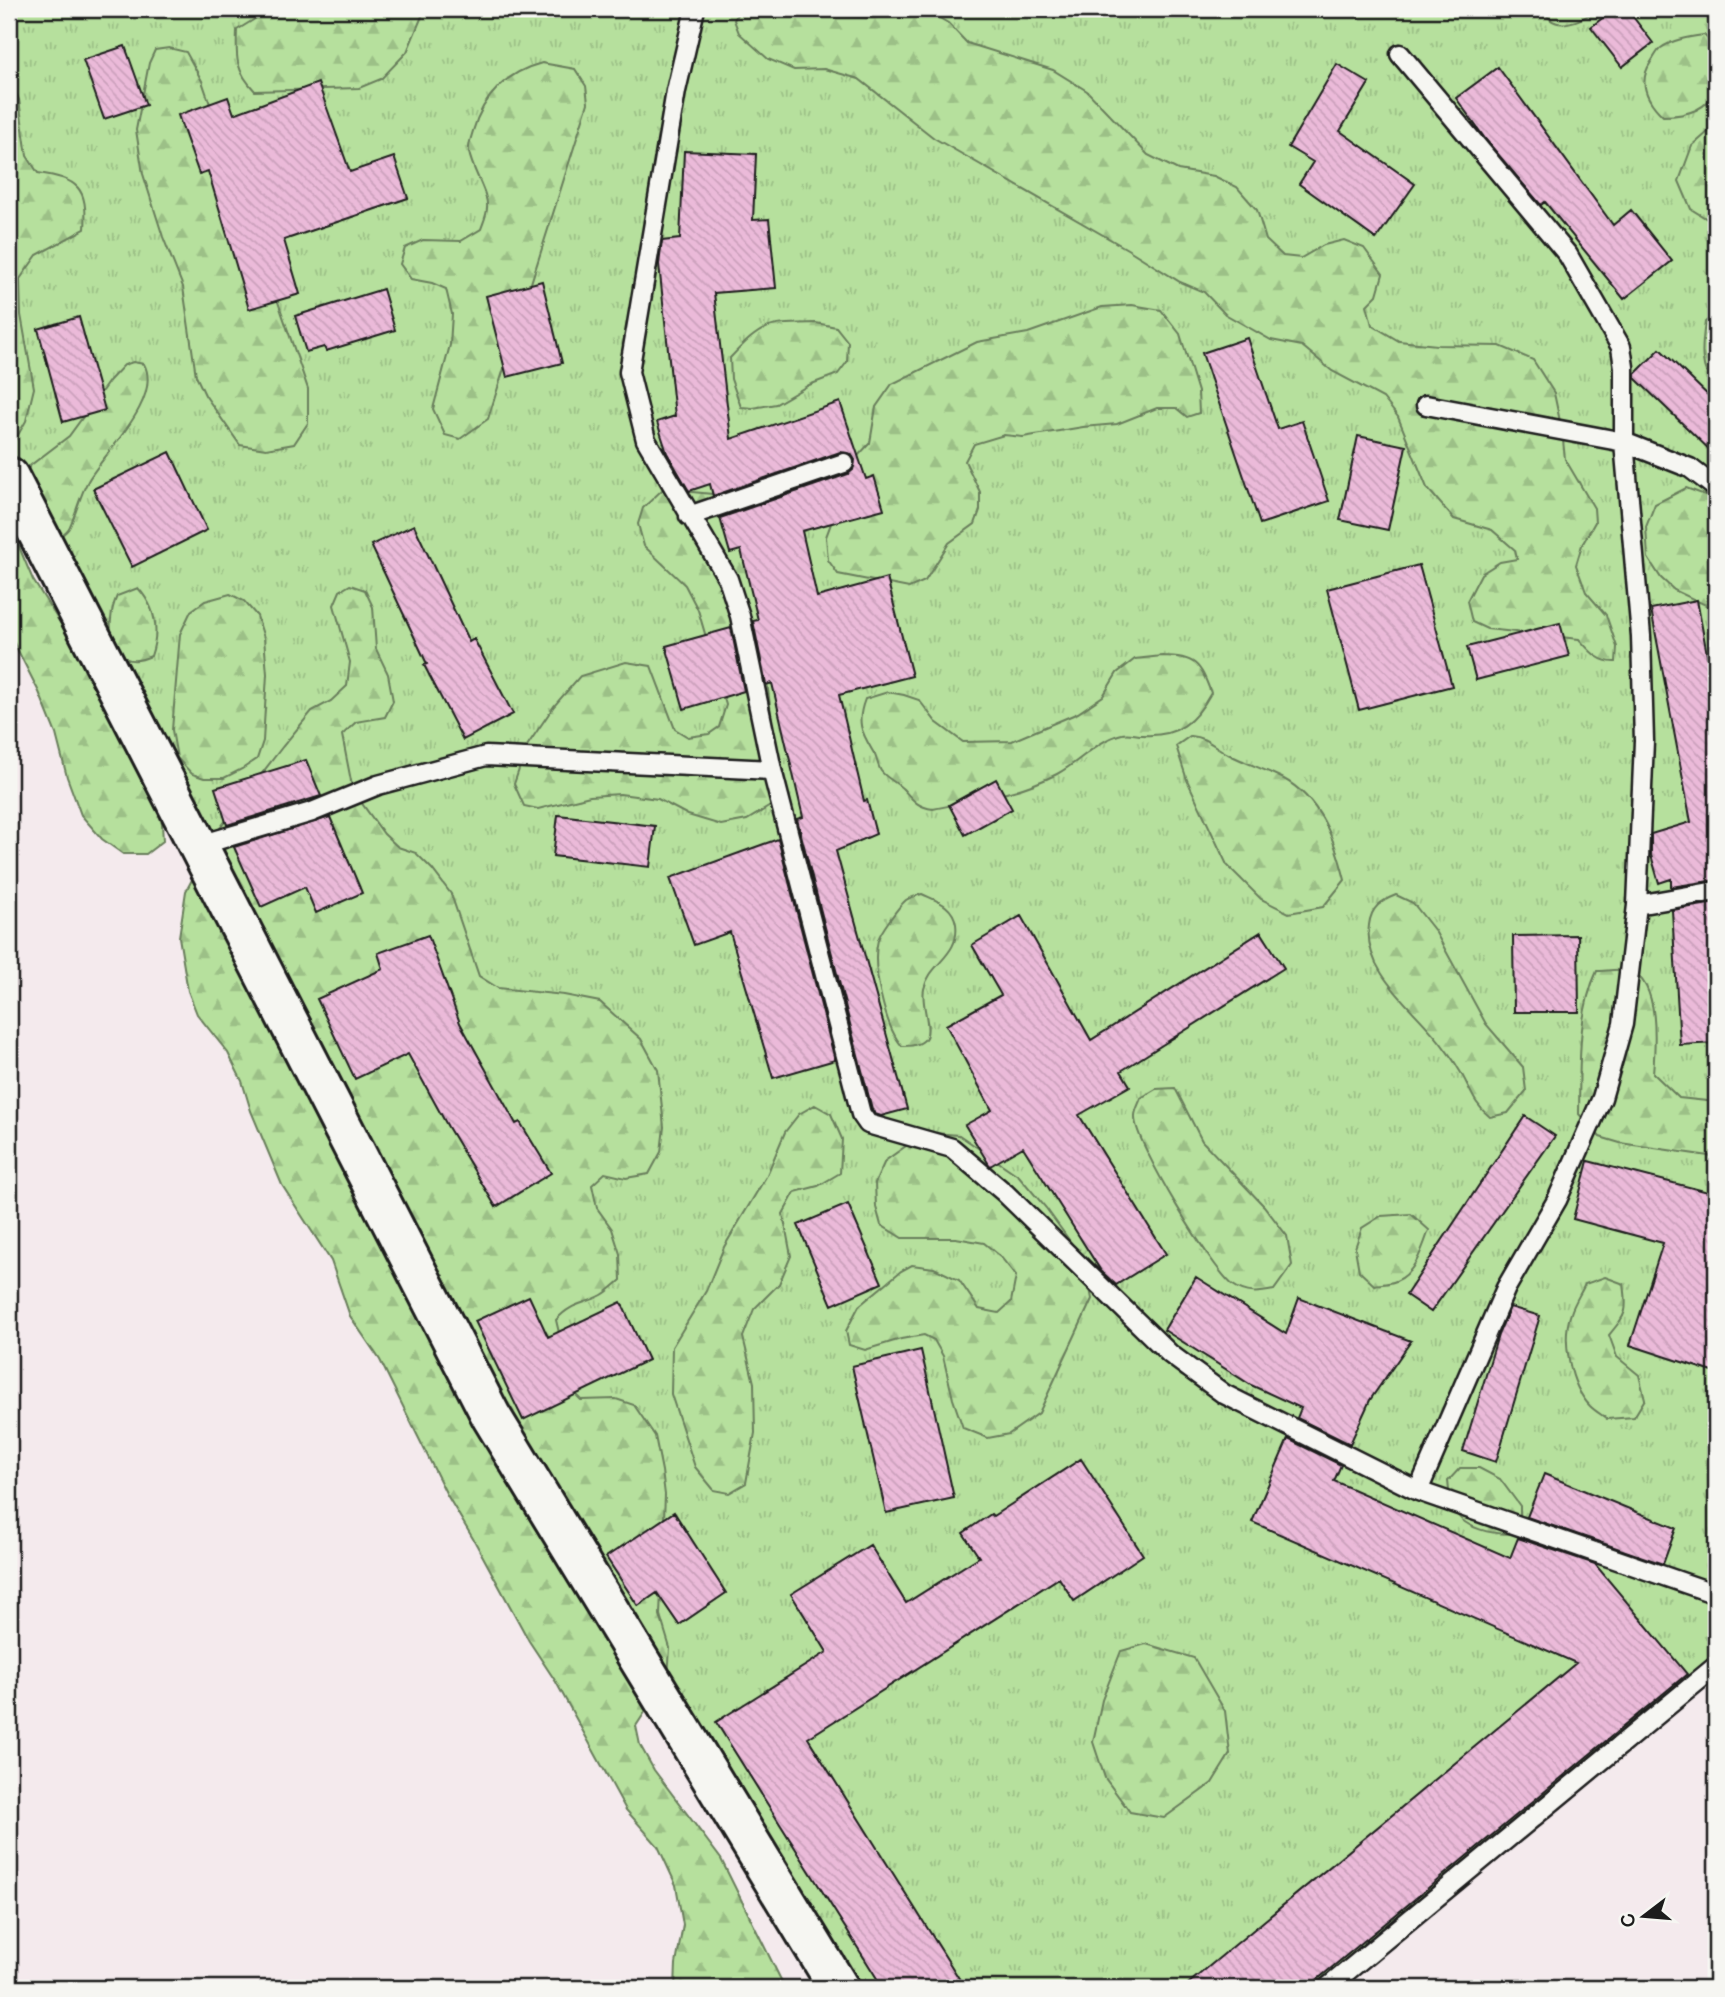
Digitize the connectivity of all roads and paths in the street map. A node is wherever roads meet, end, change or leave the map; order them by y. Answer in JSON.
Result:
{"nodes":[{"id":1,"x":695,"y":9,"type":"edge"},
{"id":2,"x":1400,"y":54,"type":"dead end"},
{"id":3,"x":1426,"y":405,"type":"dead end"},
{"id":4,"x":1623,"y":442,"type":"junction"},
{"id":5,"x":844,"y":463,"type":"dead end"},
{"id":6,"x":9,"y":477,"type":"edge"},
{"id":7,"x":1716,"y":488,"type":"edge"},
{"id":8,"x":689,"y":516,"type":"junction"},
{"id":9,"x":772,"y":770,"type":"junction"},
{"id":10,"x":197,"y":846,"type":"junction"},
{"id":11,"x":1716,"y":891,"type":"edge"},
{"id":12,"x":1637,"y":905,"type":"junction"},
{"id":13,"x":1418,"y":1490,"type":"junction"},
{"id":14,"x":1716,"y":1594,"type":"edge"},
{"id":15,"x":1716,"y":1666,"type":"edge"},
{"id":16,"x":839,"y":1988,"type":"edge"},
{"id":17,"x":1327,"y":1988,"type":"edge"}],
"edges":[{"from":1,"to":8,"type":"lane"},
{"from":2,"to":4,"type":"lane"},
{"from":3,"to":4,"type":"lane"},
{"from":4,"to":7,"type":"lane"},
{"from":4,"to":12,"type":"lane"},
{"from":5,"to":8,"type":"lane"},
{"from":6,"to":10,"type":"main road"},
{"from":8,"to":9,"type":"lane"},
{"from":9,"to":10,"type":"lane"},
{"from":9,"to":13,"type":"lane"},
{"from":10,"to":16,"type":"main road"},
{"from":11,"to":12,"type":"lane"},
{"from":12,"to":13,"type":"lane"},
{"from":13,"to":14,"type":"lane"},
{"from":15,"to":17,"type":"lane"}]}
